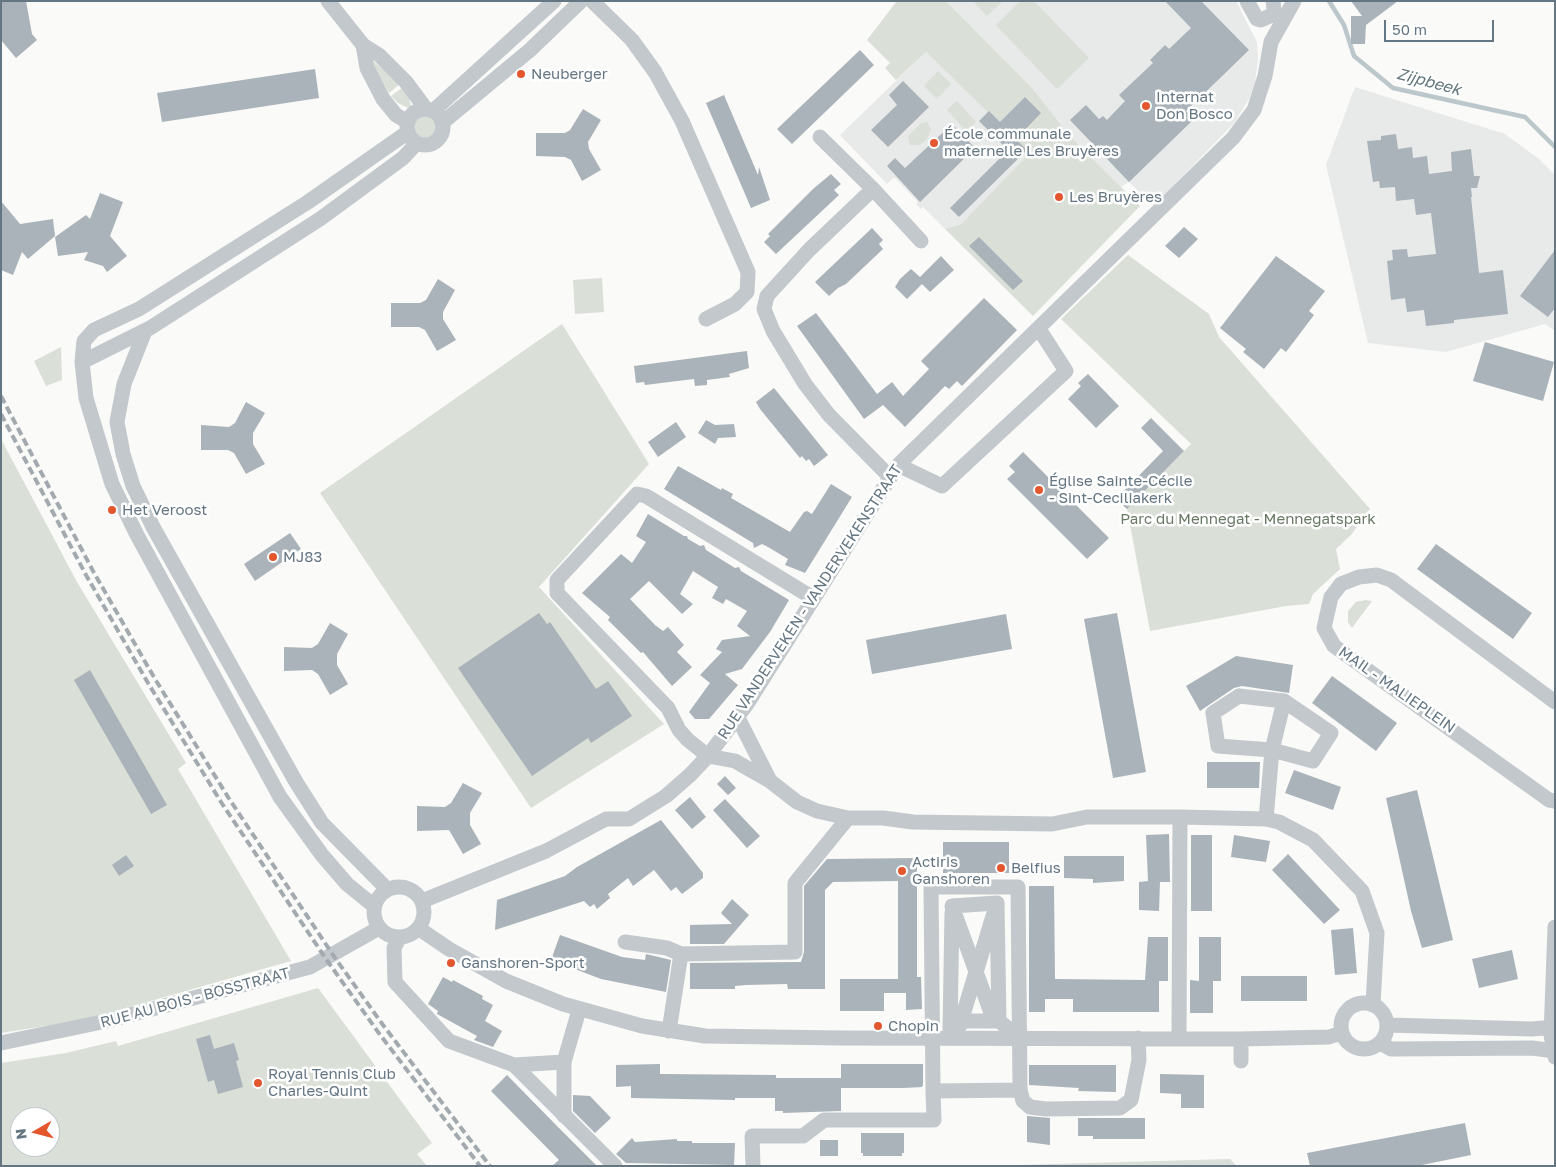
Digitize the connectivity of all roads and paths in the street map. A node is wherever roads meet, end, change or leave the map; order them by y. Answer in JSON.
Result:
{"nodes":[{"id":1,"x":328,"y":1,"type":"edge"},
{"id":2,"x":554,"y":1,"type":"edge"},
{"id":3,"x":581,"y":1,"type":"edge"},
{"id":4,"x":592,"y":1,"type":"edge"},
{"id":5,"x":1247,"y":1,"type":"edge"},
{"id":6,"x":1273,"y":1,"type":"edge"},
{"id":7,"x":1293,"y":2,"type":"edge"},
{"id":8,"x":362,"y":46,"type":"junction"},
{"id":9,"x":434,"y":114,"type":"junction"},
{"id":10,"x":411,"y":132,"type":"junction"},
{"id":11,"x":820,"y":137,"type":"dead end"},
{"id":12,"x":873,"y":189,"type":"junction"},
{"id":13,"x":921,"y":241,"type":"dead end"},
{"id":14,"x":208,"y":266,"type":"junction"},
{"id":15,"x":220,"y":284,"type":"junction"},
{"id":16,"x":128,"y":315,"type":"junction"},
{"id":17,"x":706,"y":319,"type":"dead end"},
{"id":18,"x":1038,"y":329,"type":"junction"},
{"id":19,"x":145,"y":330,"type":"junction"},
{"id":20,"x":82,"y":362,"type":"junction"},
{"id":21,"x":894,"y":470,"type":"junction"},
{"id":22,"x":813,"y":598,"type":"junction"},
{"id":23,"x":1284,"y":701,"type":"junction"},
{"id":24,"x":1555,"y":702,"type":"edge"},
{"id":25,"x":738,"y":718,"type":"junction"},
{"id":26,"x":1272,"y":750,"type":"junction"},
{"id":27,"x":708,"y":756,"type":"junction"},
{"id":28,"x":770,"y":781,"type":"junction"},
{"id":29,"x":1555,"y":801,"type":"edge"},
{"id":30,"x":1180,"y":817,"type":"junction"},
{"id":31,"x":848,"y":818,"type":"junction"},
{"id":32,"x":1266,"y":819,"type":"junction"},
{"id":33,"x":931,"y":887,"type":"junction"},
{"id":34,"x":1018,"y":887,"type":"junction"},
{"id":35,"x":386,"y":890,"type":"junction"},
{"id":36,"x":422,"y":901,"type":"junction"},
{"id":37,"x":997,"y":903,"type":"junction"},
{"id":38,"x":374,"y":906,"type":"junction"},
{"id":39,"x":952,"y":906,"type":"junction"},
{"id":40,"x":1555,"y":927,"type":"edge"},
{"id":41,"x":379,"y":928,"type":"junction"},
{"id":42,"x":418,"y":928,"type":"junction"},
{"id":43,"x":400,"y":937,"type":"junction"},
{"id":44,"x":625,"y":942,"type":"dead end"},
{"id":45,"x":681,"y":954,"type":"junction"},
{"id":46,"x":977,"y":968,"type":"junction"},
{"id":47,"x":1373,"y":1004,"type":"junction"},
{"id":48,"x":580,"y":1010,"type":"junction"},
{"id":49,"x":997,"y":1021,"type":"junction"},
{"id":50,"x":954,"y":1025,"type":"junction"},
{"id":51,"x":1387,"y":1025,"type":"junction"},
{"id":52,"x":1554,"y":1027,"type":"edge"},
{"id":53,"x":669,"y":1032,"type":"junction"},
{"id":54,"x":1341,"y":1033,"type":"junction"},
{"id":55,"x":933,"y":1038,"type":"junction"},
{"id":56,"x":1020,"y":1038,"type":"junction"},
{"id":57,"x":1138,"y":1038,"type":"junction"},
{"id":58,"x":1180,"y":1038,"type":"junction"},
{"id":59,"x":1240,"y":1039,"type":"junction"},
{"id":60,"x":1,"y":1043,"type":"edge"},
{"id":61,"x":1380,"y":1043,"type":"junction"},
{"id":62,"x":1554,"y":1051,"type":"edge"},
{"id":63,"x":1555,"y":1057,"type":"edge"},
{"id":64,"x":1241,"y":1060,"type":"dead end"},
{"id":65,"x":564,"y":1062,"type":"junction"},
{"id":66,"x":514,"y":1066,"type":"junction"},
{"id":67,"x":934,"y":1090,"type":"junction"},
{"id":68,"x":1020,"y":1090,"type":"junction"},
{"id":69,"x":564,"y":1116,"type":"junction"},
{"id":70,"x":615,"y":1166,"type":"edge"},
{"id":71,"x":753,"y":1166,"type":"edge"}],
"edges":[{"from":1,"to":8,"type":"street"},
{"from":2,"to":9,"type":"street"},
{"from":3,"to":9,"type":"street"},
{"from":4,"to":17,"type":"street"},
{"from":5,"to":6,"type":"street"},
{"from":7,"to":18,"type":"street","name":"RUE VANDERVEKEN - VANDERVEKENSTRAAT"},
{"from":8,"to":9,"type":"street"},
{"from":8,"to":10,"type":"street"},
{"from":9,"to":10,"type":"street"},
{"from":9,"to":10,"type":"street"},
{"from":10,"to":14,"type":"street"},
{"from":10,"to":15,"type":"street"},
{"from":11,"to":12,"type":"street"},
{"from":12,"to":13,"type":"street"},
{"from":12,"to":21,"type":"street"},
{"from":14,"to":15,"type":"street"},
{"from":14,"to":16,"type":"street"},
{"from":15,"to":19,"type":"street"},
{"from":16,"to":19,"type":"street"},
{"from":16,"to":20,"type":"street"},
{"from":18,"to":21,"type":"street","name":"RUE VANDERVEKEN - VANDERVEKENSTRAAT"},
{"from":18,"to":21,"type":"street"},
{"from":19,"to":20,"type":"street"},
{"from":19,"to":35,"type":"street"},
{"from":20,"to":38,"type":"street"},
{"from":21,"to":22,"type":"street","name":"RUE VANDERVEKEN - VANDERVEKENSTRAAT"},
{"from":22,"to":25,"type":"street","name":"RUE VANDERVEKEN - VANDERVEKENSTRAAT"},
{"from":22,"to":27,"type":"street"},
{"from":23,"to":26,"type":"street"},
{"from":23,"to":26,"type":"street"},
{"from":23,"to":26,"type":"street"},
{"from":24,"to":29,"type":"street","name":"MAIL - MALIEPLEIN"},
{"from":25,"to":27,"type":"street","name":"RUE VANDERVEKEN - VANDERVEKENSTRAAT"},
{"from":25,"to":28,"type":"street"},
{"from":26,"to":32,"type":"street"},
{"from":27,"to":28,"type":"street"},
{"from":27,"to":36,"type":"street","name":"RUE VANDERVEKEN - VANDERVEKENSTRAAT"},
{"from":28,"to":31,"type":"street"},
{"from":30,"to":31,"type":"street"},
{"from":30,"to":32,"type":"street"},
{"from":30,"to":58,"type":"street"},
{"from":31,"to":45,"type":"street"},
{"from":32,"to":47,"type":"street"},
{"from":33,"to":34,"type":"street"},
{"from":33,"to":39,"type":"street"},
{"from":33,"to":55,"type":"street"},
{"from":34,"to":37,"type":"street"},
{"from":34,"to":56,"type":"street"},
{"from":35,"to":36,"type":"street"},
{"from":35,"to":38,"type":"street"},
{"from":36,"to":42,"type":"street"},
{"from":37,"to":39,"type":"street"},
{"from":37,"to":46,"type":"street"},
{"from":37,"to":49,"type":"street"},
{"from":38,"to":41,"type":"street"},
{"from":39,"to":46,"type":"street"},
{"from":39,"to":50,"type":"street"},
{"from":40,"to":52,"type":"street"},
{"from":41,"to":43,"type":"street"},
{"from":41,"to":60,"type":"street","name":"RUE AU BOIS - BOSSTRAAT"},
{"from":42,"to":43,"type":"street"},
{"from":42,"to":48,"type":"street"},
{"from":43,"to":66,"type":"street"},
{"from":44,"to":45,"type":"street"},
{"from":45,"to":53,"type":"street"},
{"from":46,"to":49,"type":"street"},
{"from":46,"to":50,"type":"street"},
{"from":47,"to":51,"type":"street"},
{"from":47,"to":54,"type":"street"},
{"from":48,"to":53,"type":"street"},
{"from":48,"to":65,"type":"street"},
{"from":49,"to":50,"type":"street"},
{"from":49,"to":56,"type":"street"},
{"from":51,"to":52,"type":"street"},
{"from":51,"to":61,"type":"street"},
{"from":52,"to":62,"type":"street"},
{"from":53,"to":55,"type":"street"},
{"from":54,"to":59,"type":"street"},
{"from":54,"to":61,"type":"street"},
{"from":55,"to":56,"type":"street"},
{"from":55,"to":67,"type":"street"},
{"from":56,"to":57,"type":"street"},
{"from":56,"to":68,"type":"street"},
{"from":57,"to":58,"type":"street"},
{"from":57,"to":68,"type":"street"},
{"from":58,"to":59,"type":"street"},
{"from":59,"to":64,"type":"street"},
{"from":61,"to":62,"type":"street"},
{"from":62,"to":63,"type":"street"},
{"from":65,"to":66,"type":"street"},
{"from":65,"to":69,"type":"street"},
{"from":66,"to":69,"type":"street"},
{"from":67,"to":68,"type":"street"},
{"from":67,"to":71,"type":"street"},
{"from":69,"to":70,"type":"street"}]}
